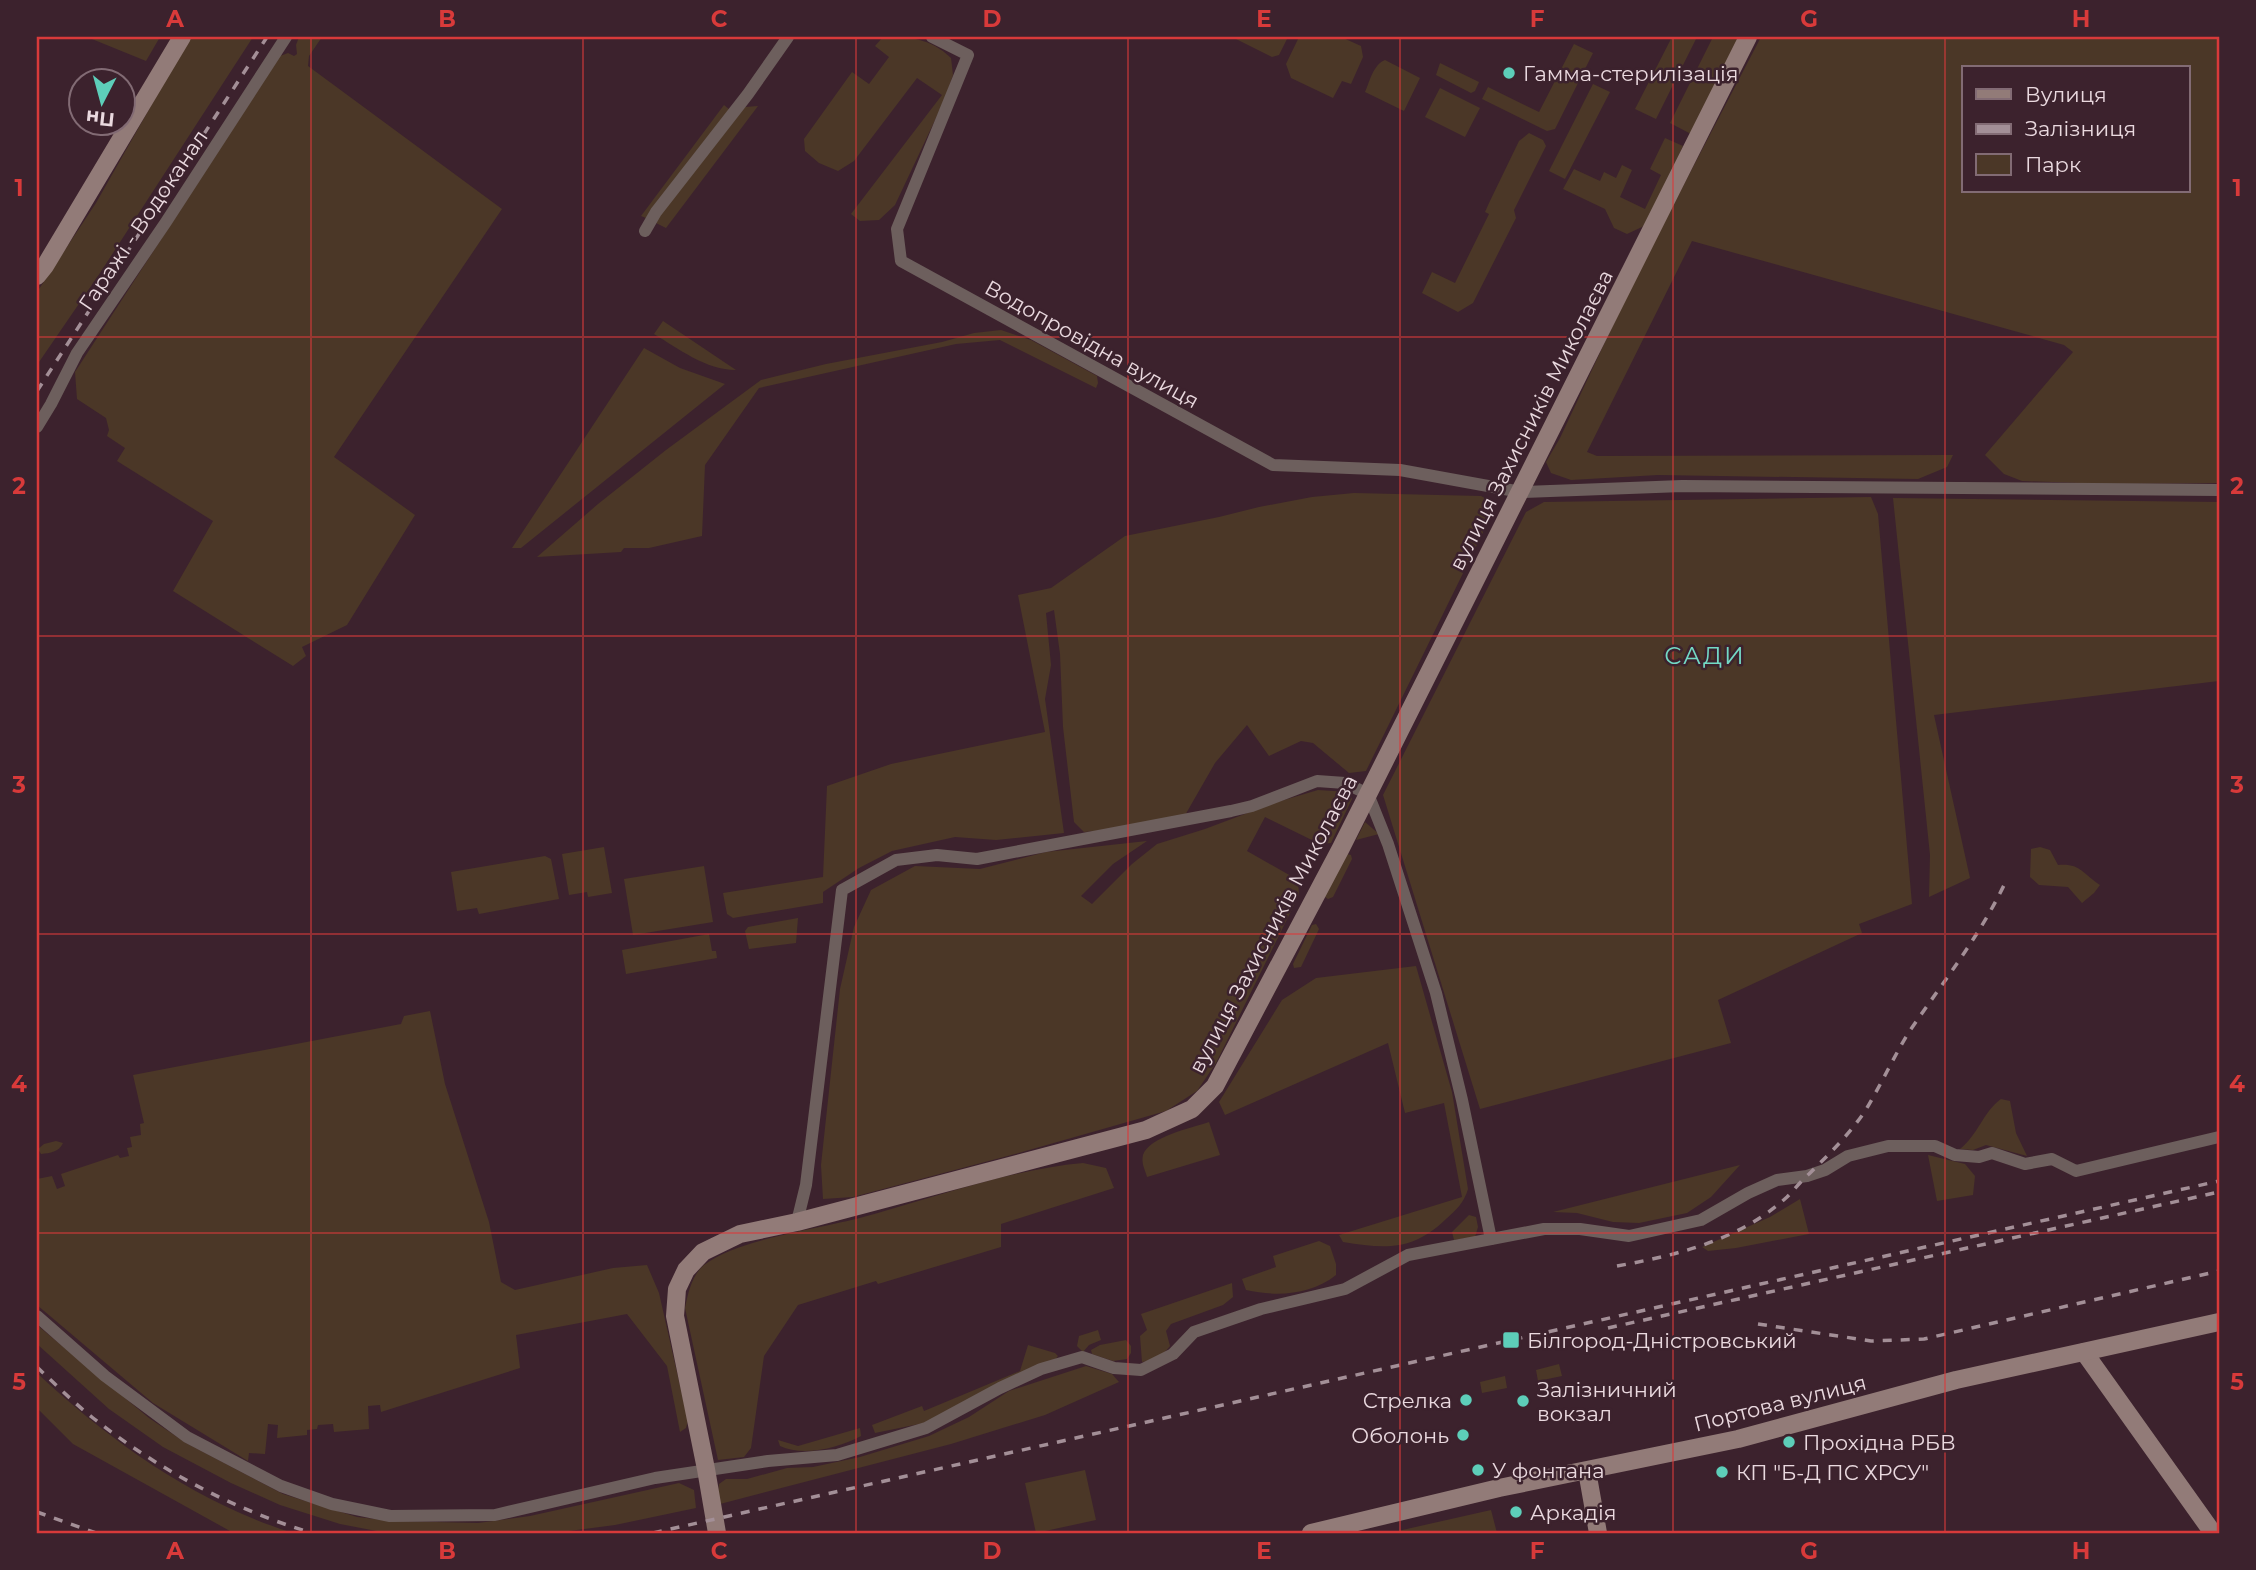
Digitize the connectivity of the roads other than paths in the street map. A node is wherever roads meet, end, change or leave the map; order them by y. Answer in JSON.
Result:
{"nodes":[{"id":1,"x":182,"y":37,"type":"edge"},
{"id":2,"x":286,"y":37,"type":"edge"},
{"id":3,"x":788,"y":37,"type":"edge"},
{"id":4,"x":932,"y":37,"type":"edge"},
{"id":5,"x":1748,"y":37,"type":"edge"},
{"id":6,"x":645,"y":231,"type":"dead end"},
{"id":7,"x":37,"y":276,"type":"edge"},
{"id":8,"x":37,"y":427,"type":"edge"},
{"id":9,"x":2219,"y":489,"type":"edge"},
{"id":10,"x":1521,"y":492,"type":"junction"},
{"id":11,"x":1368,"y":794,"type":"junction"},
{"id":12,"x":2219,"y":1137,"type":"edge"},
{"id":13,"x":797,"y":1222,"type":"junction"},
{"id":14,"x":1491,"y":1240,"type":"junction"},
{"id":15,"x":37,"y":1316,"type":"edge"},
{"id":16,"x":2219,"y":1322,"type":"edge"},
{"id":17,"x":2084,"y":1352,"type":"junction"},
{"id":18,"x":706,"y":1469,"type":"junction"},
{"id":19,"x":1587,"y":1471,"type":"junction"},
{"id":20,"x":716,"y":1533,"type":"edge"},
{"id":21,"x":1311,"y":1533,"type":"edge"},
{"id":22,"x":1598,"y":1533,"type":"edge"},
{"id":23,"x":2213,"y":1533,"type":"edge"}],
"edges":[{"from":1,"to":7,"type":"street"},
{"from":2,"to":8,"type":"street","name":"Гаражі - Водоканал"},
{"from":3,"to":6,"type":"street"},
{"from":4,"to":10,"type":"street","name":"Водопровідна вулиця"},
{"from":5,"to":10,"type":"street","name":"вулиця Захисників Миколаєва"},
{"from":9,"to":10,"type":"street"},
{"from":10,"to":11,"type":"street","name":"вулиця Захисників Миколаєва"},
{"from":11,"to":13,"type":"street","name":"вулиця Захисників Миколаєва"},
{"from":11,"to":13,"type":"street"},
{"from":11,"to":14,"type":"street"},
{"from":12,"to":14,"type":"street"},
{"from":13,"to":18,"type":"street","name":"вулиця Захисників Миколаєва"},
{"from":14,"to":18,"type":"street"},
{"from":15,"to":18,"type":"street"},
{"from":16,"to":17,"type":"street","name":"Портова вулиця"},
{"from":17,"to":19,"type":"street","name":"Портова вулиця"},
{"from":17,"to":23,"type":"street"},
{"from":18,"to":20,"type":"street","name":"вулиця Захисників Миколаєва"},
{"from":19,"to":21,"type":"street","name":"Портова вулиця"},
{"from":19,"to":22,"type":"street"}]}
